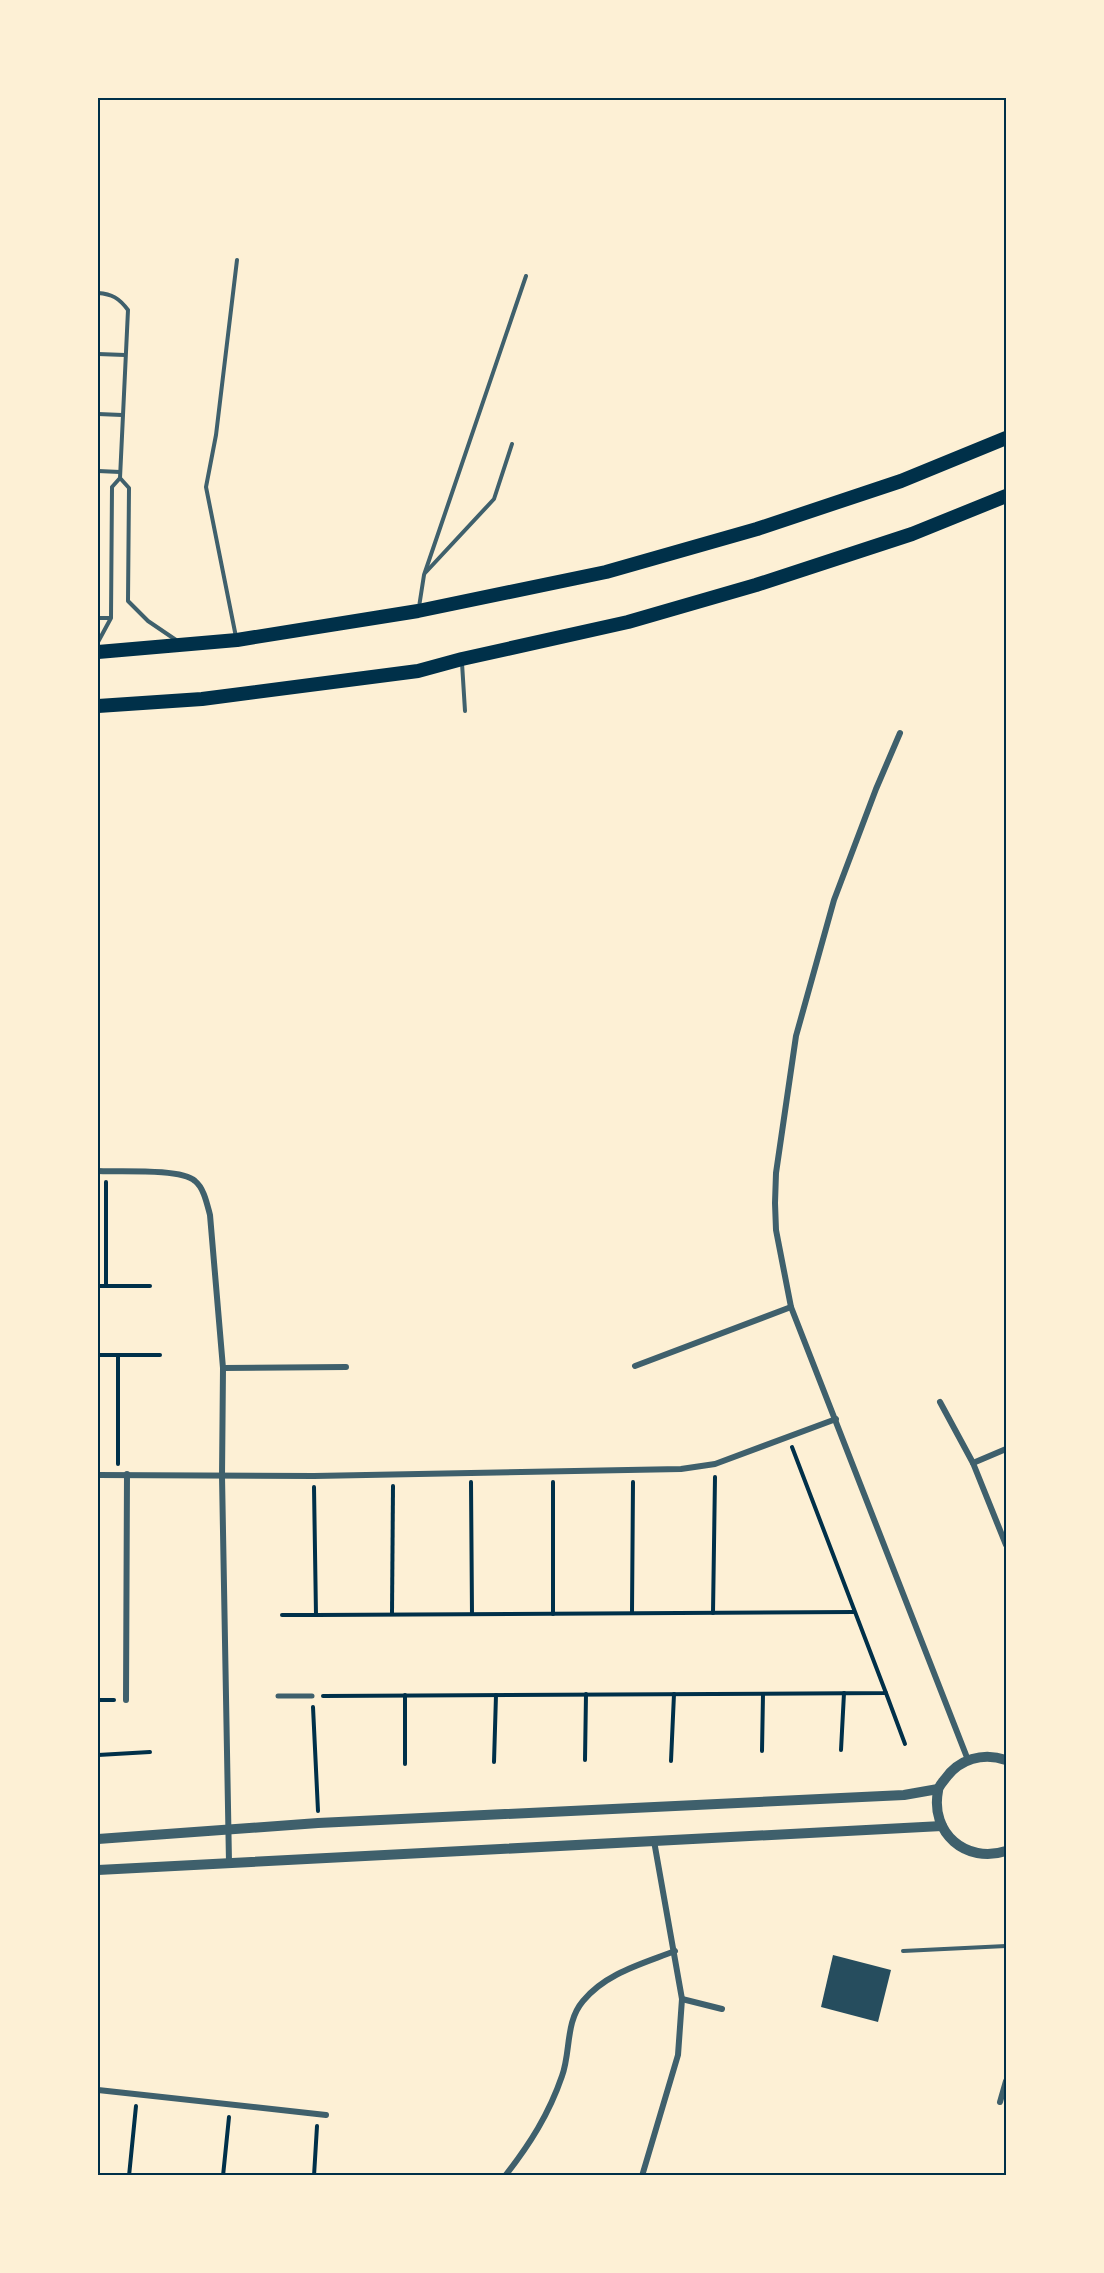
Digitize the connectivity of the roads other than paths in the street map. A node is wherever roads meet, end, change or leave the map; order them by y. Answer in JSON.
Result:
{"nodes":[{"id":1,"x":237,"y":260,"type":"dead end"},
{"id":2,"x":526,"y":276,"type":"dead end"},
{"id":3,"x":98,"y":294,"type":"edge"},
{"id":4,"x":98,"y":354,"type":"edge"},
{"id":5,"x":126,"y":356,"type":"junction"},
{"id":6,"x":98,"y":414,"type":"edge"},
{"id":7,"x":122,"y":415,"type":"junction"},
{"id":8,"x":1006,"y":438,"type":"edge"},
{"id":9,"x":512,"y":444,"type":"dead end"},
{"id":10,"x":98,"y":471,"type":"edge"},
{"id":11,"x":120,"y":472,"type":"junction"},
{"id":12,"x":120,"y":478,"type":"junction"},
{"id":13,"x":1006,"y":495,"type":"edge"},
{"id":14,"x":424,"y":575,"type":"junction"},
{"id":15,"x":418,"y":611,"type":"junction"},
{"id":16,"x":98,"y":618,"type":"edge"},
{"id":17,"x":111,"y":618,"type":"junction"},
{"id":18,"x":237,"y":640,"type":"junction"},
{"id":19,"x":98,"y":642,"type":"edge"},
{"id":20,"x":182,"y":645,"type":"junction"},
{"id":21,"x":98,"y":652,"type":"edge"},
{"id":22,"x":462,"y":659,"type":"junction"},
{"id":23,"x":98,"y":706,"type":"edge"},
{"id":24,"x":465,"y":711,"type":"dead end"},
{"id":25,"x":900,"y":733,"type":"dead end"},
{"id":26,"x":98,"y":1172,"type":"edge"},
{"id":27,"x":791,"y":1307,"type":"junction"},
{"id":28,"x":635,"y":1366,"type":"dead end"},
{"id":29,"x":346,"y":1367,"type":"dead end"},
{"id":30,"x":223,"y":1368,"type":"junction"},
{"id":31,"x":940,"y":1402,"type":"dead end"},
{"id":32,"x":836,"y":1419,"type":"junction"},
{"id":33,"x":1006,"y":1449,"type":"edge"},
{"id":34,"x":973,"y":1463,"type":"junction"},
{"id":35,"x":127,"y":1474,"type":"junction"},
{"id":36,"x":98,"y":1475,"type":"edge"},
{"id":37,"x":222,"y":1476,"type":"junction"},
{"id":38,"x":1006,"y":1545,"type":"edge"},
{"id":39,"x":278,"y":1696,"type":"dead end"},
{"id":40,"x":312,"y":1696,"type":"road end"},
{"id":41,"x":126,"y":1700,"type":"dead end"},
{"id":42,"x":968,"y":1760,"type":"junction"},
{"id":43,"x":1006,"y":1760,"type":"edge"},
{"id":44,"x":938,"y":1789,"type":"junction"},
{"id":45,"x":942,"y":1827,"type":"junction"},
{"id":46,"x":227,"y":1828,"type":"junction"},
{"id":47,"x":98,"y":1839,"type":"edge"},
{"id":48,"x":654,"y":1841,"type":"junction"},
{"id":49,"x":1006,"y":1851,"type":"edge"},
{"id":50,"x":229,"y":1862,"type":"junction"},
{"id":51,"x":98,"y":1870,"type":"edge"},
{"id":52,"x":1006,"y":1946,"type":"edge"},
{"id":53,"x":675,"y":1951,"type":"junction"},
{"id":54,"x":903,"y":1951,"type":"dead end"},
{"id":55,"x":682,"y":1999,"type":"junction"},
{"id":56,"x":722,"y":2009,"type":"dead end"},
{"id":57,"x":1006,"y":2080,"type":"edge"},
{"id":58,"x":98,"y":2090,"type":"edge"},
{"id":59,"x":1000,"y":2102,"type":"dead end"},
{"id":60,"x":326,"y":2115,"type":"dead end"},
{"id":61,"x":506,"y":2175,"type":"edge"},
{"id":62,"x":642,"y":2175,"type":"edge"}],
"edges":[{"from":1,"to":18,"type":"lane"},
{"from":2,"to":14,"type":"lane"},
{"from":3,"to":5,"type":"lane"},
{"from":4,"to":5,"type":"lane"},
{"from":5,"to":7,"type":"lane"},
{"from":6,"to":7,"type":"lane"},
{"from":7,"to":11,"type":"lane"},
{"from":8,"to":15,"type":"highway"},
{"from":9,"to":14,"type":"lane"},
{"from":10,"to":11,"type":"lane"},
{"from":11,"to":12,"type":"lane"},
{"from":12,"to":17,"type":"lane"},
{"from":12,"to":20,"type":"lane"},
{"from":13,"to":22,"type":"highway"},
{"from":14,"to":15,"type":"lane"},
{"from":15,"to":18,"type":"highway"},
{"from":16,"to":17,"type":"lane"},
{"from":17,"to":19,"type":"lane"},
{"from":18,"to":20,"type":"highway"},
{"from":20,"to":21,"type":"highway"},
{"from":22,"to":23,"type":"highway"},
{"from":22,"to":24,"type":"lane"},
{"from":25,"to":27,"type":"street"},
{"from":26,"to":30,"type":"street"},
{"from":27,"to":28,"type":"street"},
{"from":27,"to":32,"type":"street"},
{"from":29,"to":30,"type":"street"},
{"from":30,"to":37,"type":"street"},
{"from":31,"to":34,"type":"street"},
{"from":32,"to":37,"type":"street"},
{"from":32,"to":42,"type":"street"},
{"from":33,"to":34,"type":"street"},
{"from":34,"to":38,"type":"street"},
{"from":35,"to":36,"type":"street"},
{"from":35,"to":37,"type":"street"},
{"from":35,"to":41,"type":"street"},
{"from":37,"to":46,"type":"street"},
{"from":39,"to":40,"type":"street"},
{"from":42,"to":43,"type":"street"},
{"from":42,"to":44,"type":"street"},
{"from":44,"to":45,"type":"street"},
{"from":44,"to":46,"type":"street"},
{"from":45,"to":48,"type":"street"},
{"from":45,"to":49,"type":"street"},
{"from":46,"to":47,"type":"street"},
{"from":46,"to":50,"type":"street"},
{"from":48,"to":50,"type":"street"},
{"from":48,"to":53,"type":"street"},
{"from":50,"to":51,"type":"street"},
{"from":52,"to":54,"type":"lane"},
{"from":53,"to":55,"type":"street"},
{"from":53,"to":61,"type":"street"},
{"from":55,"to":56,"type":"street"},
{"from":55,"to":62,"type":"street"},
{"from":57,"to":59,"type":"street"},
{"from":58,"to":60,"type":"street"}]}
